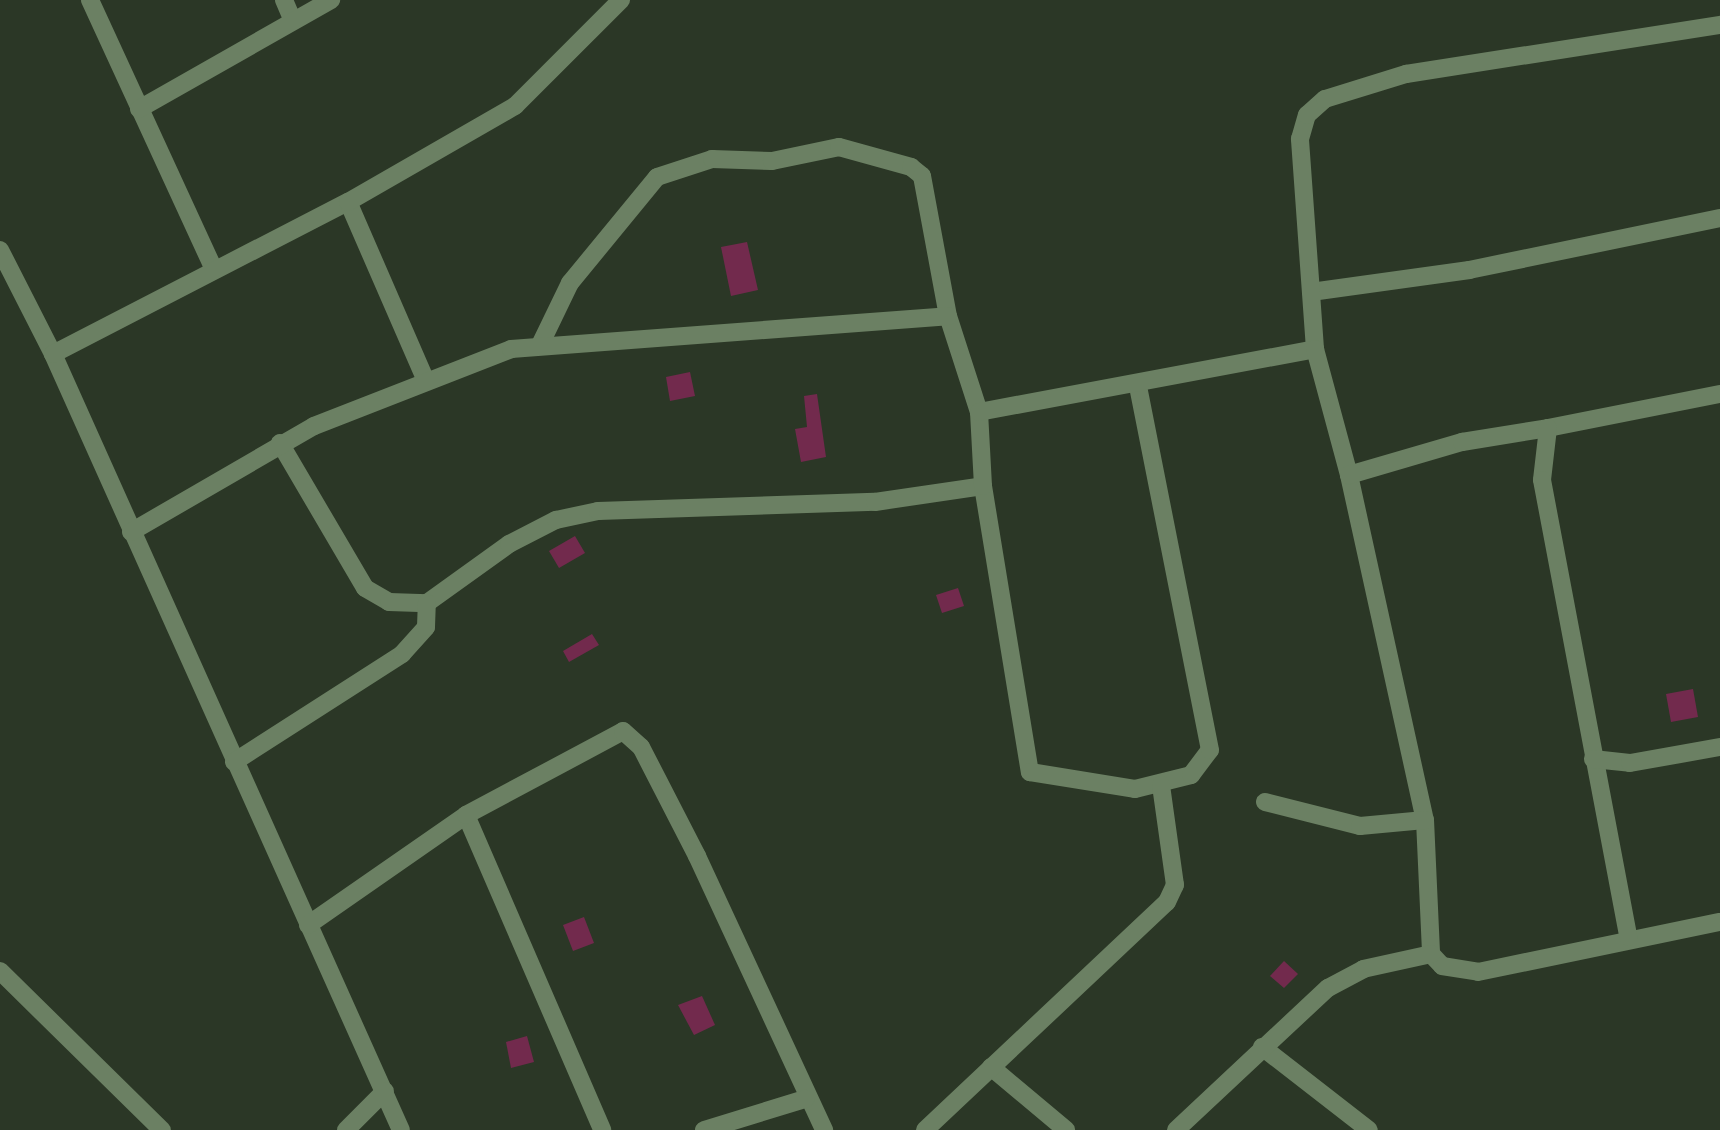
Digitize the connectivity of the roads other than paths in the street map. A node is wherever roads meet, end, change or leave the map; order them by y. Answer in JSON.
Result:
{"nodes":[{"id":1,"x":90,"y":0,"type":"edge"},
{"id":2,"x":284,"y":0,"type":"edge"},
{"id":3,"x":331,"y":0,"type":"edge"},
{"id":4,"x":621,"y":0,"type":"edge"},
{"id":5,"x":292,"y":19,"type":"junction"},
{"id":6,"x":1720,"y":25,"type":"edge"},
{"id":7,"x":139,"y":109,"type":"junction"},
{"id":8,"x":348,"y":202,"type":"junction"},
{"id":9,"x":1720,"y":218,"type":"edge"},
{"id":10,"x":0,"y":250,"type":"edge"},
{"id":11,"x":214,"y":270,"type":"junction"},
{"id":12,"x":1311,"y":292,"type":"junction"},
{"id":13,"x":948,"y":316,"type":"junction"},
{"id":14,"x":541,"y":344,"type":"junction"},
{"id":15,"x":1315,"y":349,"type":"junction"},
{"id":16,"x":53,"y":354,"type":"junction"},
{"id":17,"x":426,"y":381,"type":"junction"},
{"id":18,"x":1137,"y":383,"type":"junction"},
{"id":19,"x":1720,"y":394,"type":"edge"},
{"id":20,"x":979,"y":412,"type":"junction"},
{"id":21,"x":1548,"y":428,"type":"junction"},
{"id":22,"x":279,"y":443,"type":"junction"},
{"id":23,"x":1349,"y":475,"type":"junction"},
{"id":24,"x":984,"y":486,"type":"junction"},
{"id":25,"x":131,"y":532,"type":"junction"},
{"id":26,"x":426,"y":603,"type":"junction"},
{"id":27,"x":1720,"y":747,"type":"edge"},
{"id":28,"x":1593,"y":759,"type":"junction"},
{"id":29,"x":234,"y":762,"type":"junction"},
{"id":30,"x":1614,"y":764,"type":"junction"},
{"id":31,"x":1598,"y":778,"type":"junction"},
{"id":32,"x":1161,"y":785,"type":"junction"},
{"id":33,"x":1265,"y":802,"type":"dead end"},
{"id":34,"x":466,"y":815,"type":"junction"},
{"id":35,"x":1425,"y":820,"type":"junction"},
{"id":36,"x":1720,"y":922,"type":"edge"},
{"id":37,"x":308,"y":925,"type":"junction"},
{"id":38,"x":1628,"y":937,"type":"junction"},
{"id":39,"x":1431,"y":954,"type":"junction"},
{"id":40,"x":0,"y":971,"type":"edge"},
{"id":41,"x":1262,"y":1047,"type":"junction"},
{"id":42,"x":991,"y":1067,"type":"junction"},
{"id":43,"x":385,"y":1091,"type":"junction"},
{"id":44,"x":804,"y":1099,"type":"junction"},
{"id":45,"x":162,"y":1130,"type":"edge"},
{"id":46,"x":346,"y":1130,"type":"edge"},
{"id":47,"x":401,"y":1130,"type":"edge"},
{"id":48,"x":602,"y":1130,"type":"edge"},
{"id":49,"x":704,"y":1130,"type":"edge"},
{"id":50,"x":824,"y":1130,"type":"edge"},
{"id":51,"x":925,"y":1130,"type":"edge"},
{"id":52,"x":1066,"y":1130,"type":"edge"},
{"id":53,"x":1176,"y":1130,"type":"edge"},
{"id":54,"x":1369,"y":1130,"type":"edge"}],
"edges":[{"from":1,"to":7,"type":"street"},
{"from":2,"to":5,"type":"street"},
{"from":3,"to":5,"type":"street"},
{"from":4,"to":8,"type":"street"},
{"from":5,"to":7,"type":"street"},
{"from":6,"to":12,"type":"street"},
{"from":7,"to":11,"type":"street"},
{"from":8,"to":11,"type":"street"},
{"from":8,"to":17,"type":"street"},
{"from":9,"to":12,"type":"street"},
{"from":10,"to":16,"type":"street"},
{"from":11,"to":16,"type":"street"},
{"from":12,"to":15,"type":"street"},
{"from":13,"to":14,"type":"street"},
{"from":13,"to":14,"type":"street"},
{"from":13,"to":20,"type":"street"},
{"from":14,"to":17,"type":"street"},
{"from":15,"to":18,"type":"street"},
{"from":15,"to":23,"type":"street"},
{"from":16,"to":25,"type":"street"},
{"from":17,"to":22,"type":"street"},
{"from":18,"to":20,"type":"street"},
{"from":18,"to":32,"type":"street"},
{"from":19,"to":21,"type":"street"},
{"from":20,"to":24,"type":"street"},
{"from":21,"to":23,"type":"street"},
{"from":21,"to":28,"type":"street"},
{"from":22,"to":25,"type":"street"},
{"from":22,"to":26,"type":"street"},
{"from":23,"to":35,"type":"street"},
{"from":24,"to":26,"type":"street"},
{"from":24,"to":32,"type":"street"},
{"from":25,"to":29,"type":"street"},
{"from":26,"to":29,"type":"street"},
{"from":27,"to":30,"type":"street"},
{"from":28,"to":30,"type":"street"},
{"from":28,"to":31,"type":"street"},
{"from":29,"to":37,"type":"street"},
{"from":30,"to":31,"type":"street"},
{"from":31,"to":38,"type":"street"},
{"from":32,"to":42,"type":"street"},
{"from":33,"to":35,"type":"street"},
{"from":34,"to":37,"type":"street"},
{"from":34,"to":44,"type":"street"},
{"from":34,"to":48,"type":"street"},
{"from":35,"to":39,"type":"street"},
{"from":36,"to":38,"type":"street"},
{"from":37,"to":43,"type":"street"},
{"from":38,"to":39,"type":"street"},
{"from":39,"to":41,"type":"street"},
{"from":40,"to":45,"type":"street"},
{"from":41,"to":53,"type":"street"},
{"from":41,"to":54,"type":"street"},
{"from":42,"to":51,"type":"street"},
{"from":42,"to":52,"type":"street"},
{"from":43,"to":46,"type":"street"},
{"from":43,"to":47,"type":"street"},
{"from":44,"to":49,"type":"street"},
{"from":44,"to":50,"type":"street"}]}
